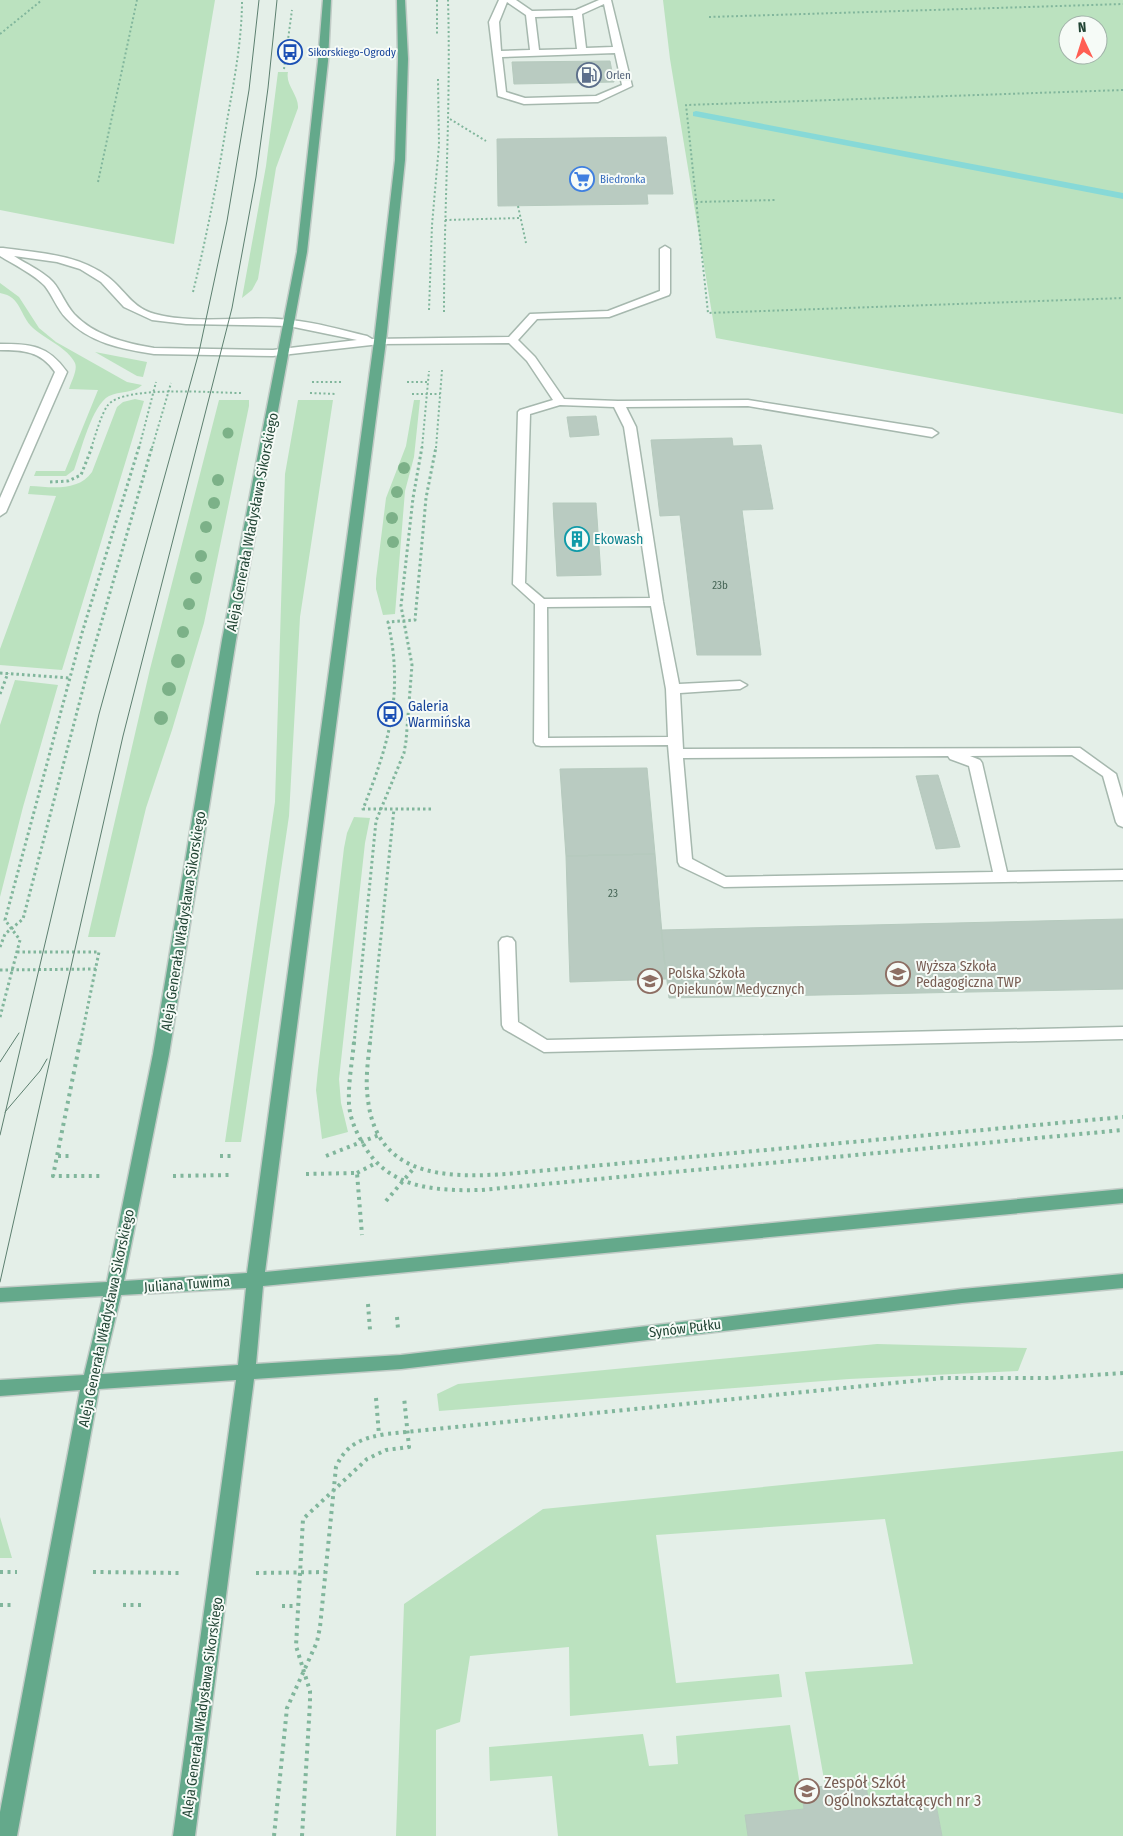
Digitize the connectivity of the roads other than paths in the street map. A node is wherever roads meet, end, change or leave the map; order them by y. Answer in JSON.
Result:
{"nodes":[{"id":1,"x":326,"y":0,"type":"edge"},
{"id":2,"x":401,"y":0,"type":"edge"},
{"id":3,"x":503,"y":0,"type":"edge"},
{"id":4,"x":510,"y":0,"type":"edge"},
{"id":5,"x":606,"y":0,"type":"edge"},
{"id":6,"x":577,"y":13,"type":"junction"},
{"id":7,"x":530,"y":14,"type":"junction"},
{"id":8,"x":619,"y":50,"type":"junction"},
{"id":9,"x":582,"y":52,"type":"junction"},
{"id":10,"x":535,"y":53,"type":"junction"},
{"id":11,"x":497,"y":54,"type":"junction"},
{"id":12,"x":665,"y":248,"type":"dead end"},
{"id":13,"x":0,"y":251,"type":"edge"},
{"id":14,"x":290,"y":323,"type":"junction"},
{"id":15,"x":512,"y":340,"type":"junction"},
{"id":16,"x":380,"y":342,"type":"junction"},
{"id":17,"x":0,"y":347,"type":"edge"},
{"id":18,"x":284,"y":352,"type":"junction"},
{"id":19,"x":560,"y":402,"type":"junction"},
{"id":20,"x":618,"y":404,"type":"junction"},
{"id":21,"x":932,"y":433,"type":"dead end"},
{"id":22,"x":0,"y":512,"type":"edge"},
{"id":23,"x":657,"y":602,"type":"junction"},
{"id":24,"x":541,"y":603,"type":"junction"},
{"id":25,"x":740,"y":685,"type":"dead end"},
{"id":26,"x":673,"y":689,"type":"junction"},
{"id":27,"x":676,"y":747,"type":"junction"},
{"id":28,"x":947,"y":752,"type":"junction"},
{"id":29,"x":1123,"y":822,"type":"edge"},
{"id":30,"x":1123,"y":875,"type":"edge"},
{"id":31,"x":1001,"y":877,"type":"junction"},
{"id":32,"x":507,"y":942,"type":"dead end"},
{"id":33,"x":1123,"y":1033,"type":"edge"},
{"id":34,"x":1123,"y":1196,"type":"edge"},
{"id":35,"x":255,"y":1280,"type":"junction"},
{"id":36,"x":1123,"y":1281,"type":"edge"},
{"id":37,"x":114,"y":1288,"type":"junction"},
{"id":38,"x":0,"y":1295,"type":"edge"},
{"id":39,"x":246,"y":1373,"type":"junction"},
{"id":40,"x":91,"y":1382,"type":"junction"},
{"id":41,"x":0,"y":1388,"type":"edge"},
{"id":42,"x":6,"y":1836,"type":"edge"},
{"id":43,"x":184,"y":1836,"type":"edge"}],
"edges":[{"from":1,"to":14,"type":"main road","name":"Aleja Generała Władysława Sikorskiego"},
{"from":2,"to":16,"type":"main road","name":"Aleja Generała Władysława Sikorskiego"},
{"from":3,"to":11,"type":"lane"},
{"from":4,"to":7,"type":"lane"},
{"from":5,"to":6,"type":"lane"},
{"from":5,"to":8,"type":"lane"},
{"from":6,"to":7,"type":"lane"},
{"from":6,"to":9,"type":"lane"},
{"from":7,"to":10,"type":"lane"},
{"from":8,"to":9,"type":"lane"},
{"from":8,"to":11,"type":"lane"},
{"from":9,"to":10,"type":"lane"},
{"from":10,"to":11,"type":"lane"},
{"from":12,"to":15,"type":"lane"},
{"from":13,"to":14,"type":"lane"},
{"from":13,"to":18,"type":"lane"},
{"from":14,"to":16,"type":"lane"},
{"from":14,"to":18,"type":"main road","name":"Aleja Generała Władysława Sikorskiego"},
{"from":15,"to":16,"type":"lane"},
{"from":15,"to":19,"type":"lane"},
{"from":16,"to":18,"type":"lane"},
{"from":16,"to":35,"type":"main road","name":"Aleja Generała Władysława Sikorskiego"},
{"from":17,"to":22,"type":"lane"},
{"from":18,"to":37,"type":"main road","name":"Aleja Generała Władysława Sikorskiego"},
{"from":19,"to":20,"type":"lane"},
{"from":19,"to":24,"type":"lane"},
{"from":20,"to":21,"type":"lane"},
{"from":20,"to":23,"type":"lane"},
{"from":23,"to":24,"type":"lane"},
{"from":23,"to":26,"type":"lane"},
{"from":24,"to":27,"type":"lane"},
{"from":25,"to":26,"type":"lane"},
{"from":26,"to":27,"type":"lane"},
{"from":27,"to":28,"type":"lane"},
{"from":27,"to":31,"type":"lane"},
{"from":28,"to":29,"type":"lane"},
{"from":28,"to":31,"type":"lane"},
{"from":30,"to":31,"type":"lane"},
{"from":32,"to":33,"type":"lane"},
{"from":34,"to":35,"type":"main road"},
{"from":35,"to":37,"type":"main road","name":"Juliana Tuwima"},
{"from":35,"to":39,"type":"main road","name":"Aleja Generała Władysława Sikorskiego"},
{"from":36,"to":39,"type":"main road","name":"Synów Pułku"},
{"from":37,"to":38,"type":"main road","name":"Juliana Tuwima"},
{"from":37,"to":40,"type":"main road","name":"Aleja Generała Władysława Sikorskiego"},
{"from":39,"to":40,"type":"main road"},
{"from":39,"to":43,"type":"main road","name":"Aleja Generała Władysława Sikorskiego"},
{"from":40,"to":41,"type":"main road"},
{"from":40,"to":42,"type":"main road","name":"Aleja Generała Władysława Sikorskiego"}]}
